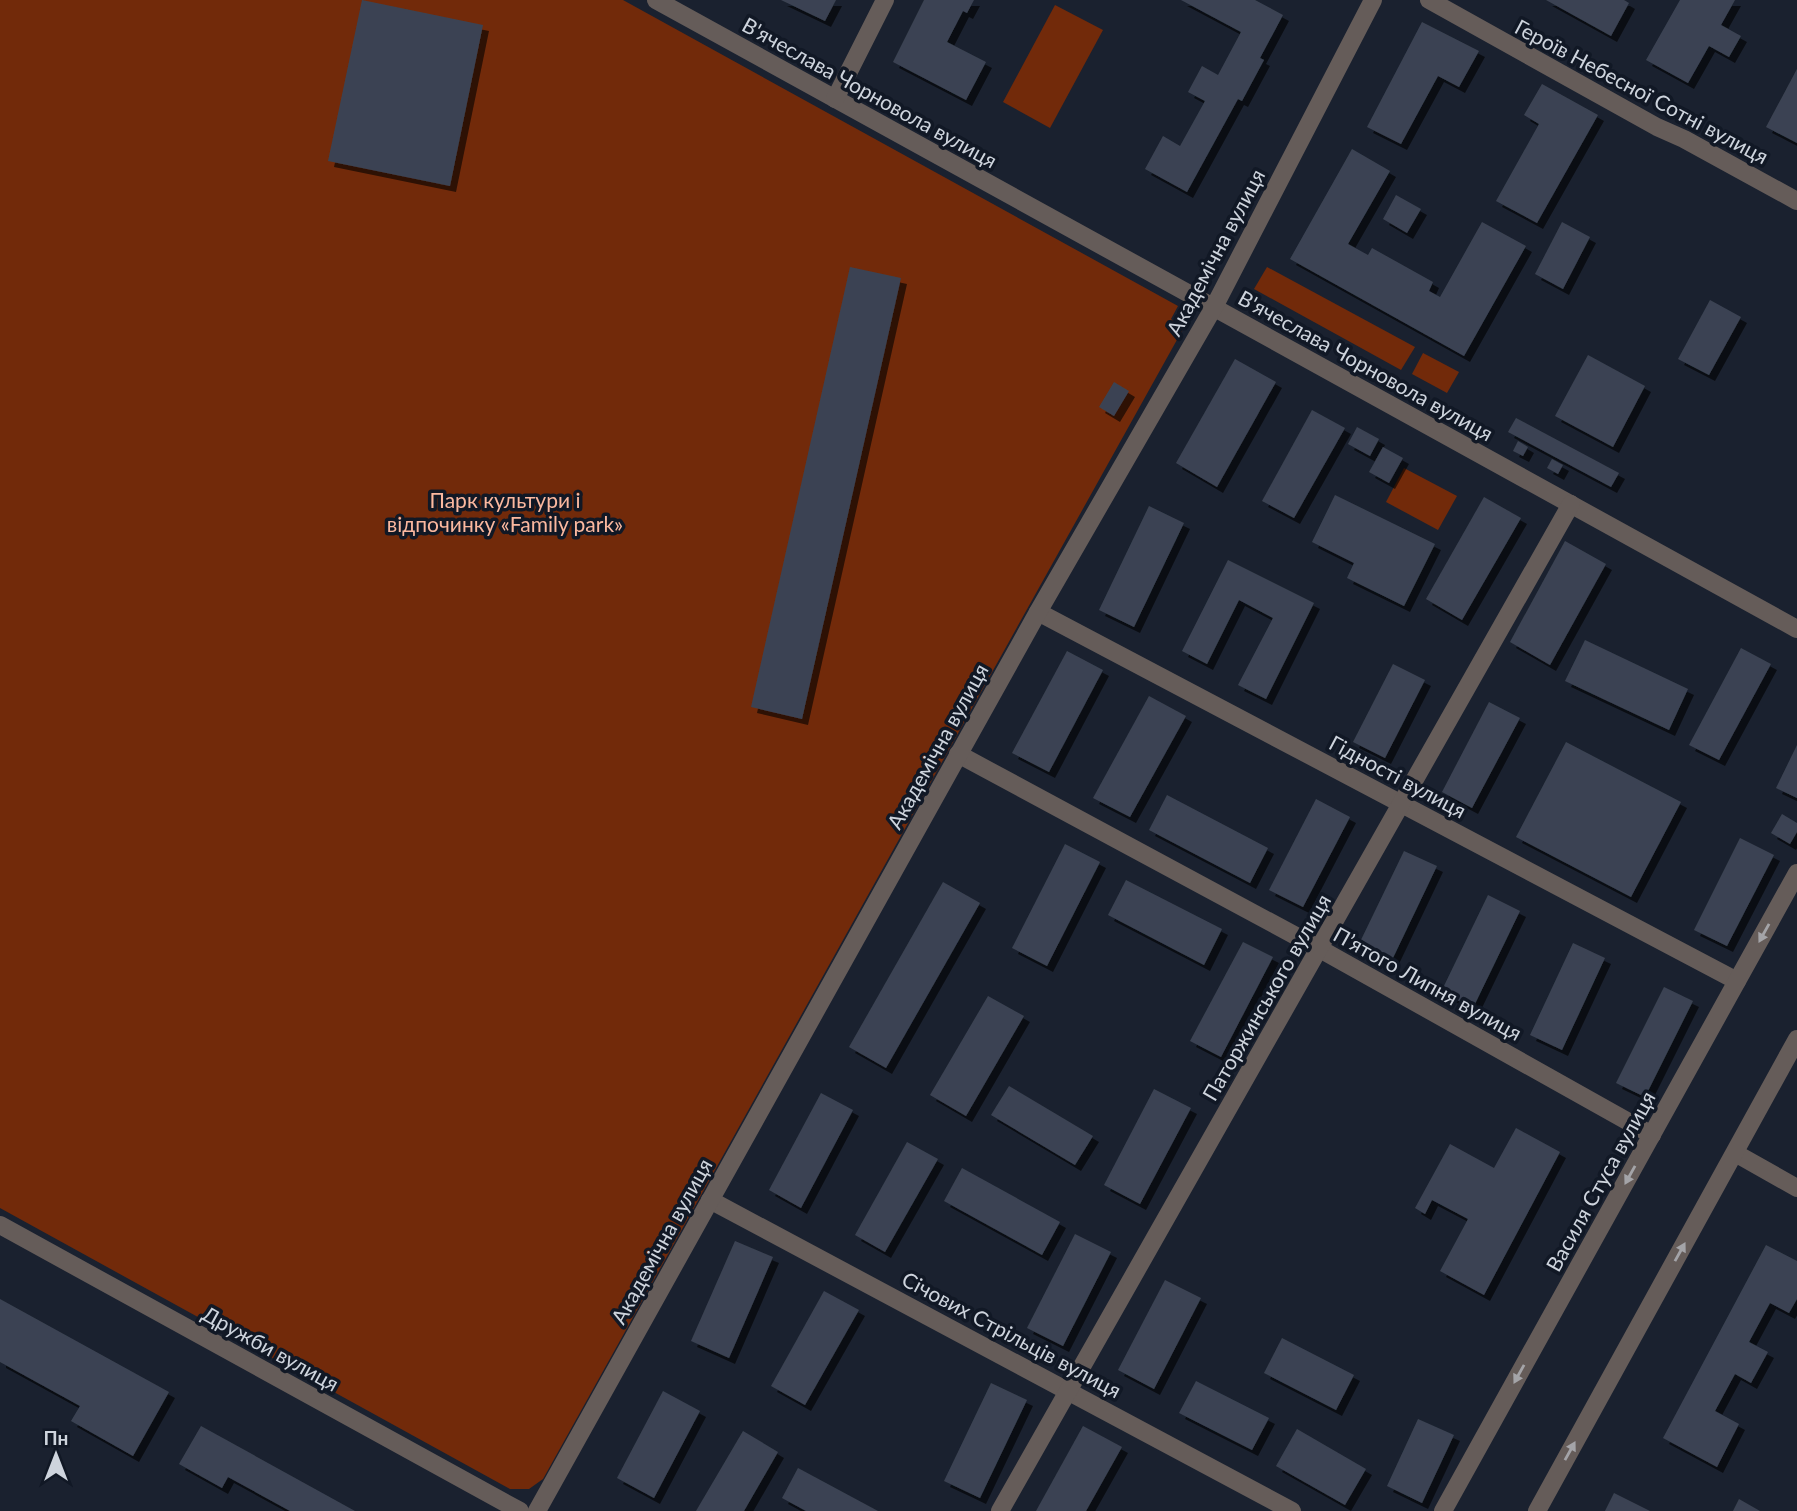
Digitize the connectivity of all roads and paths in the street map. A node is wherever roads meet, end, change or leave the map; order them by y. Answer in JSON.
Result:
{"nodes":[{"id":1,"x":656,"y":0,"type":"edge"},
{"id":2,"x":885,"y":0,"type":"edge"},
{"id":3,"x":1373,"y":0,"type":"edge"},
{"id":4,"x":1429,"y":0,"type":"edge"},
{"id":5,"x":835,"y":99,"type":"junction"},
{"id":6,"x":1797,"y":201,"type":"edge"},
{"id":7,"x":1214,"y":307,"type":"junction"},
{"id":8,"x":1570,"y":504,"type":"junction"},
{"id":9,"x":1038,"y":612,"type":"junction"},
{"id":10,"x":1797,"y":629,"type":"edge"},
{"id":11,"x":958,"y":754,"type":"junction"},
{"id":12,"x":1402,"y":803,"type":"junction"},
{"id":13,"x":1797,"y":873,"type":"edge"},
{"id":14,"x":1320,"y":949,"type":"junction"},
{"id":15,"x":1737,"y":981,"type":"junction"},
{"id":16,"x":1797,"y":1039,"type":"edge"},
{"id":17,"x":1652,"y":1135,"type":"junction"},
{"id":18,"x":1735,"y":1153,"type":"junction"},
{"id":19,"x":1797,"y":1188,"type":"edge"},
{"id":20,"x":710,"y":1200,"type":"junction"},
{"id":21,"x":0,"y":1225,"type":"edge"},
{"id":22,"x":1069,"y":1390,"type":"junction"},
{"id":23,"x":520,"y":1511,"type":"edge"},
{"id":24,"x":537,"y":1511,"type":"edge"},
{"id":25,"x":1000,"y":1511,"type":"edge"},
{"id":26,"x":1292,"y":1511,"type":"edge"},
{"id":27,"x":1443,"y":1511,"type":"edge"},
{"id":28,"x":1536,"y":1511,"type":"edge"}],
"edges":[{"from":1,"to":5,"type":"street","name":"В'ячеслава Чорновола вулиця"},
{"from":2,"to":5,"type":"street"},
{"from":3,"to":7,"type":"street","name":"Академічна вулиця"},
{"from":4,"to":6,"type":"street","name":"Героїв Небесної Сотні вулиця"},
{"from":5,"to":7,"type":"street","name":"В'ячеслава Чорновола вулиця"},
{"from":7,"to":8,"type":"street","name":"В'ячеслава Чорновола вулиця"},
{"from":7,"to":9,"type":"street","name":"Академічна вулиця"},
{"from":8,"to":10,"type":"street","name":"В'ячеслава Чорновола вулиця"},
{"from":8,"to":12,"type":"street","name":"Паторжинського вулиця"},
{"from":9,"to":11,"type":"street","name":"Академічна вулиця"},
{"from":9,"to":12,"type":"street","name":"Гідності вулиця"},
{"from":11,"to":14,"type":"street","name":"П’ятого Липня вулиця"},
{"from":11,"to":20,"type":"street","name":"Академічна вулиця"},
{"from":12,"to":14,"type":"street","name":"Паторжинського вулиця"},
{"from":12,"to":15,"type":"street","name":"Гідності вулиця"},
{"from":13,"to":15,"type":"street","name":"Василя Стуса вулиця","one_way":true},
{"from":14,"to":17,"type":"street","name":"П’ятого Липня вулиця"},
{"from":14,"to":22,"type":"street","name":"Паторжинського вулиця"},
{"from":15,"to":17,"type":"street","name":"Василя Стуса вулиця"},
{"from":16,"to":18,"type":"street"},
{"from":17,"to":27,"type":"street","name":"Василя Стуса вулиця","one_way":true},
{"from":18,"to":19,"type":"street"},
{"from":28,"to":18,"type":"street","one_way":true},
{"from":20,"to":22,"type":"street","name":"Січових Стрільців вулиця"},
{"from":20,"to":24,"type":"street","name":"Академічна вулиця"},
{"from":21,"to":23,"type":"street","name":"Дружби вулиця"},
{"from":22,"to":25,"type":"street","name":"Паторжинського вулиця"},
{"from":22,"to":26,"type":"street","name":"Січових Стрільців вулиця"}]}
